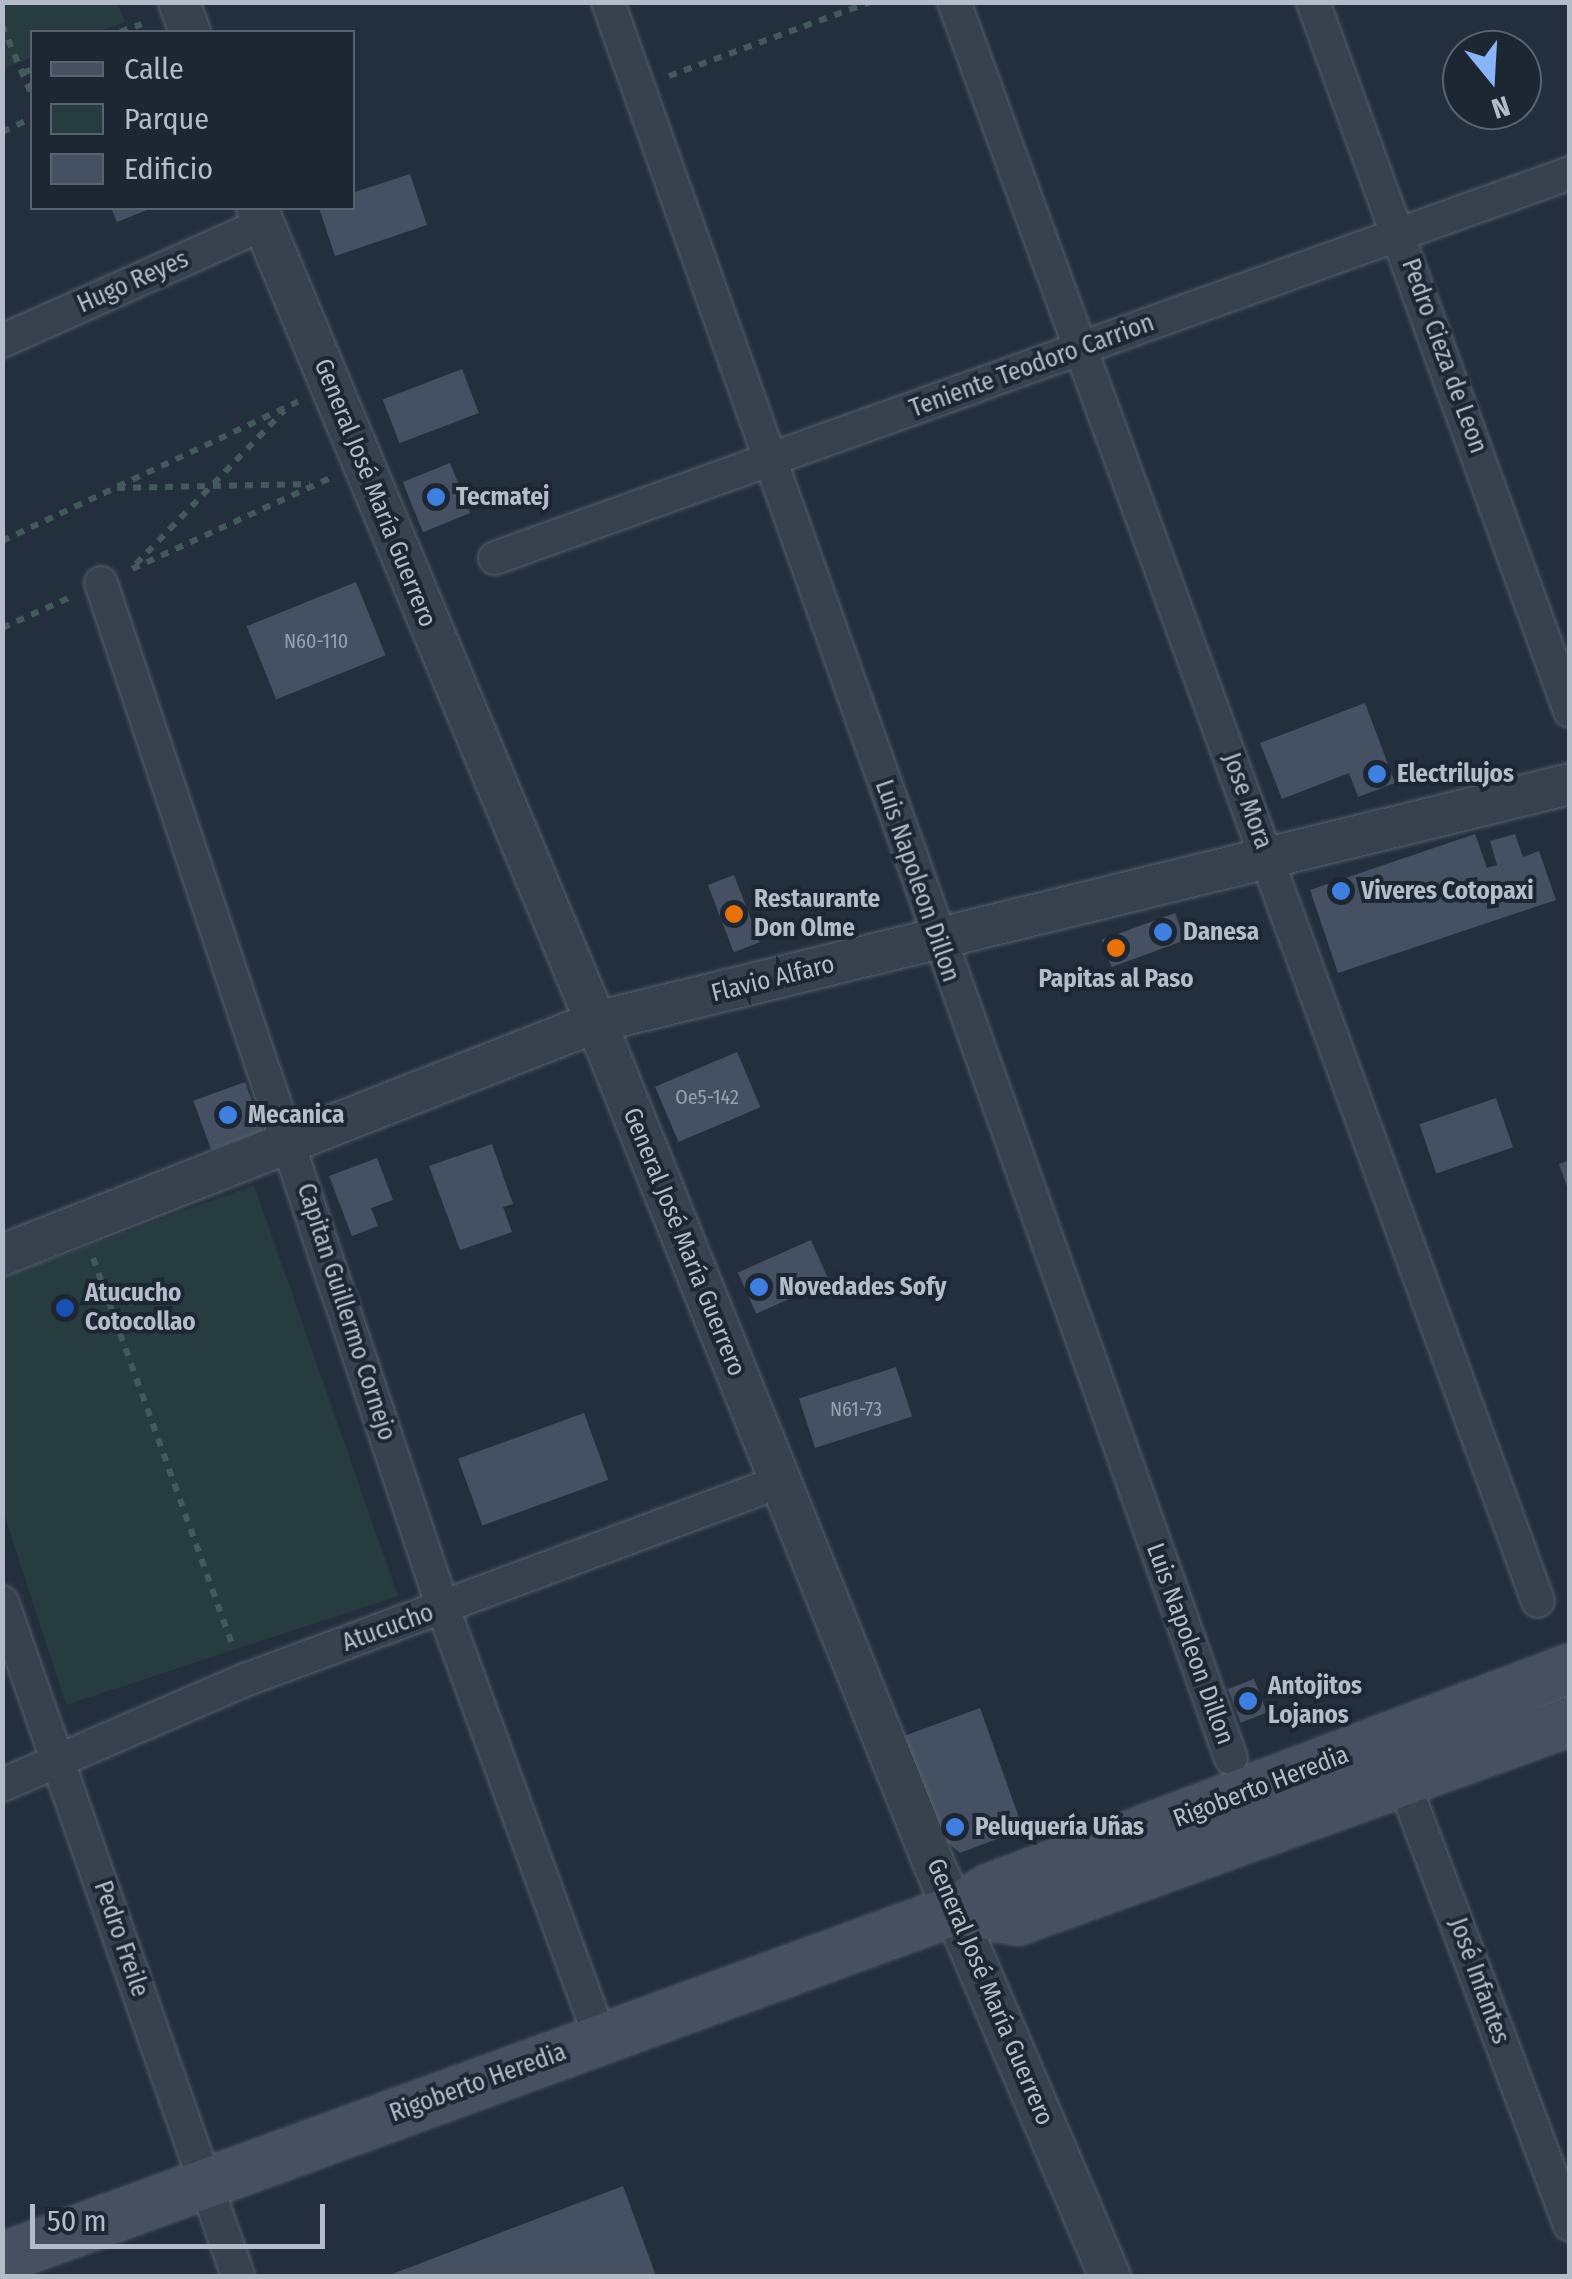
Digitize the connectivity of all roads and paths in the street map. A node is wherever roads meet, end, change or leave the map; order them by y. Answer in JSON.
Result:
{"nodes":[{"id":1,"x":178,"y":2,"type":"edge"},
{"id":2,"x":608,"y":2,"type":"edge"},
{"id":3,"x":870,"y":2,"type":"edge"},
{"id":4,"x":954,"y":2,"type":"edge"},
{"id":5,"x":1313,"y":2,"type":"edge"},
{"id":6,"x":142,"y":24,"type":"dead end"},
{"id":7,"x":2,"y":25,"type":"edge"},
{"id":8,"x":126,"y":30,"type":"edge"},
{"id":9,"x":189,"y":30,"type":"edge"},
{"id":10,"x":30,"y":70,"type":"edge"},
{"id":11,"x":23,"y":73,"type":"junction"},
{"id":12,"x":640,"y":86,"type":"junction"},
{"id":13,"x":30,"y":91,"type":"edge"},
{"id":14,"x":30,"y":119,"type":"edge"},
{"id":15,"x":2,"y":132,"type":"edge"},
{"id":16,"x":1570,"y":173,"type":"edge"},
{"id":17,"x":260,"y":216,"type":"edge"},
{"id":18,"x":1400,"y":233,"type":"junction"},
{"id":19,"x":2,"y":340,"type":"edge"},
{"id":20,"x":1082,"y":348,"type":"junction"},
{"id":21,"x":331,"y":386,"type":"junction"},
{"id":22,"x":289,"y":406,"type":"junction"},
{"id":23,"x":769,"y":462,"type":"junction"},
{"id":24,"x":362,"y":463,"type":"junction"},
{"id":25,"x":316,"y":484,"type":"junction"},
{"id":26,"x":211,"y":486,"type":"junction"},
{"id":27,"x":114,"y":488,"type":"junction"},
{"id":28,"x":2,"y":540,"type":"edge"},
{"id":29,"x":494,"y":558,"type":"dead end"},
{"id":30,"x":131,"y":569,"type":"junction"},
{"id":31,"x":101,"y":583,"type":"junction"},
{"id":32,"x":2,"y":628,"type":"edge"},
{"id":33,"x":1570,"y":712,"type":"edge"},
{"id":34,"x":1570,"y":784,"type":"edge"},
{"id":35,"x":1267,"y":856,"type":"junction"},
{"id":36,"x":938,"y":940,"type":"junction"},
{"id":37,"x":596,"y":1022,"type":"junction"},
{"id":38,"x":289,"y":1140,"type":"junction"},
{"id":39,"x":81,"y":1224,"type":"junction"},
{"id":40,"x":2,"y":1255,"type":"edge"},
{"id":41,"x":779,"y":1482,"type":"junction"},
{"id":42,"x":1538,"y":1601,"type":"dead end"},
{"id":43,"x":2,"y":1602,"type":"edge"},
{"id":44,"x":443,"y":1608,"type":"junction"},
{"id":45,"x":1570,"y":1669,"type":"edge"},
{"id":46,"x":245,"y":1680,"type":"junction"},
{"id":47,"x":1570,"y":1722,"type":"edge"},
{"id":48,"x":1231,"y":1758,"type":"dead end"},
{"id":49,"x":1396,"y":1760,"type":"junction"},
{"id":50,"x":59,"y":1762,"type":"junction"},
{"id":51,"x":2,"y":1785,"type":"edge"},
{"id":52,"x":955,"y":1910,"type":"junction"},
{"id":53,"x":600,"y":2038,"type":"junction"},
{"id":54,"x":207,"y":2183,"type":"junction"},
{"id":55,"x":1570,"y":2224,"type":"edge"},
{"id":56,"x":2,"y":2258,"type":"edge"},
{"id":57,"x":238,"y":2276,"type":"edge"},
{"id":58,"x":1110,"y":2276,"type":"edge"}],
"edges":[{"from":1,"to":9,"type":"street"},
{"from":2,"to":12,"type":"street","name":"Luis Napoleon Dillon"},
{"from":3,"to":12,"type":"path"},
{"from":4,"to":20,"type":"street","name":"Jose Mora"},
{"from":5,"to":18,"type":"street","name":"Pedro Cieza de Leon"},
{"from":6,"to":8,"type":"path"},
{"from":7,"to":11,"type":"path"},
{"from":10,"to":11,"type":"path"},
{"from":11,"to":13,"type":"path"},
{"from":12,"to":23,"type":"street","name":"Luis Napoleon Dillon"},
{"from":14,"to":15,"type":"path"},
{"from":16,"to":18,"type":"street","name":"Teniente Teodoro Carrion"},
{"from":17,"to":19,"type":"street","name":"Hugo Reyes"},
{"from":17,"to":21,"type":"street","name":"General José María Guerrero"},
{"from":18,"to":20,"type":"street","name":"Teniente Teodoro Carrion"},
{"from":18,"to":33,"type":"street","name":"Pedro Cieza de Leon"},
{"from":20,"to":23,"type":"street","name":"Teniente Teodoro Carrion"},
{"from":20,"to":35,"type":"street","name":"Jose Mora"},
{"from":21,"to":22,"type":"path"},
{"from":21,"to":24,"type":"street","name":"General José María Guerrero"},
{"from":22,"to":26,"type":"path"},
{"from":22,"to":27,"type":"path"},
{"from":23,"to":29,"type":"street","name":"Teniente Teodoro Carrion"},
{"from":23,"to":36,"type":"street","name":"Luis Napoleon Dillon"},
{"from":24,"to":25,"type":"path"},
{"from":24,"to":37,"type":"street","name":"General José María Guerrero"},
{"from":25,"to":26,"type":"path"},
{"from":25,"to":30,"type":"path"},
{"from":26,"to":27,"type":"path"},
{"from":26,"to":30,"type":"path"},
{"from":27,"to":28,"type":"path"},
{"from":30,"to":31,"type":"path"},
{"from":31,"to":32,"type":"path"},
{"from":31,"to":38,"type":"street","name":"Capitan Guillermo Cornejo"},
{"from":34,"to":35,"type":"street","name":"Flavio Alfaro"},
{"from":35,"to":36,"type":"street","name":"Flavio Alfaro"},
{"from":35,"to":42,"type":"street","name":"Jose Mora"},
{"from":36,"to":37,"type":"street","name":"Flavio Alfaro"},
{"from":36,"to":48,"type":"street","name":"Luis Napoleon Dillon"},
{"from":37,"to":38,"type":"street","name":"Flavio Alfaro"},
{"from":37,"to":41,"type":"street","name":"General José María Guerrero"},
{"from":38,"to":39,"type":"street","name":"Flavio Alfaro"},
{"from":38,"to":44,"type":"street","name":"Capitan Guillermo Cornejo"},
{"from":39,"to":40,"type":"street","name":"Flavio Alfaro"},
{"from":39,"to":46,"type":"path"},
{"from":41,"to":44,"type":"street","name":"Atucucho"},
{"from":41,"to":52,"type":"street","name":"General José María Guerrero"},
{"from":43,"to":50,"type":"street","name":"Pedro Freile"},
{"from":44,"to":46,"type":"street","name":"Atucucho"},
{"from":44,"to":53,"type":"street","name":"Capitan Guillermo Cornejo"},
{"from":45,"to":49,"type":"main road","name":"Rigoberto Heredia"},
{"from":46,"to":50,"type":"street","name":"Atucucho"},
{"from":47,"to":49,"type":"main road","name":"Rigoberto Heredia"},
{"from":49,"to":52,"type":"main road","name":"Rigoberto Heredia"},
{"from":49,"to":55,"type":"street","name":"José Infantes"},
{"from":50,"to":51,"type":"street","name":"Atucucho"},
{"from":50,"to":54,"type":"street","name":"Pedro Freile"},
{"from":52,"to":53,"type":"main road","name":"Rigoberto Heredia"},
{"from":52,"to":58,"type":"street","name":"General José María Guerrero"},
{"from":53,"to":54,"type":"main road","name":"Rigoberto Heredia"},
{"from":54,"to":56,"type":"main road","name":"Rigoberto Heredia"},
{"from":54,"to":57,"type":"street","name":"Pedro Freile"}]}
